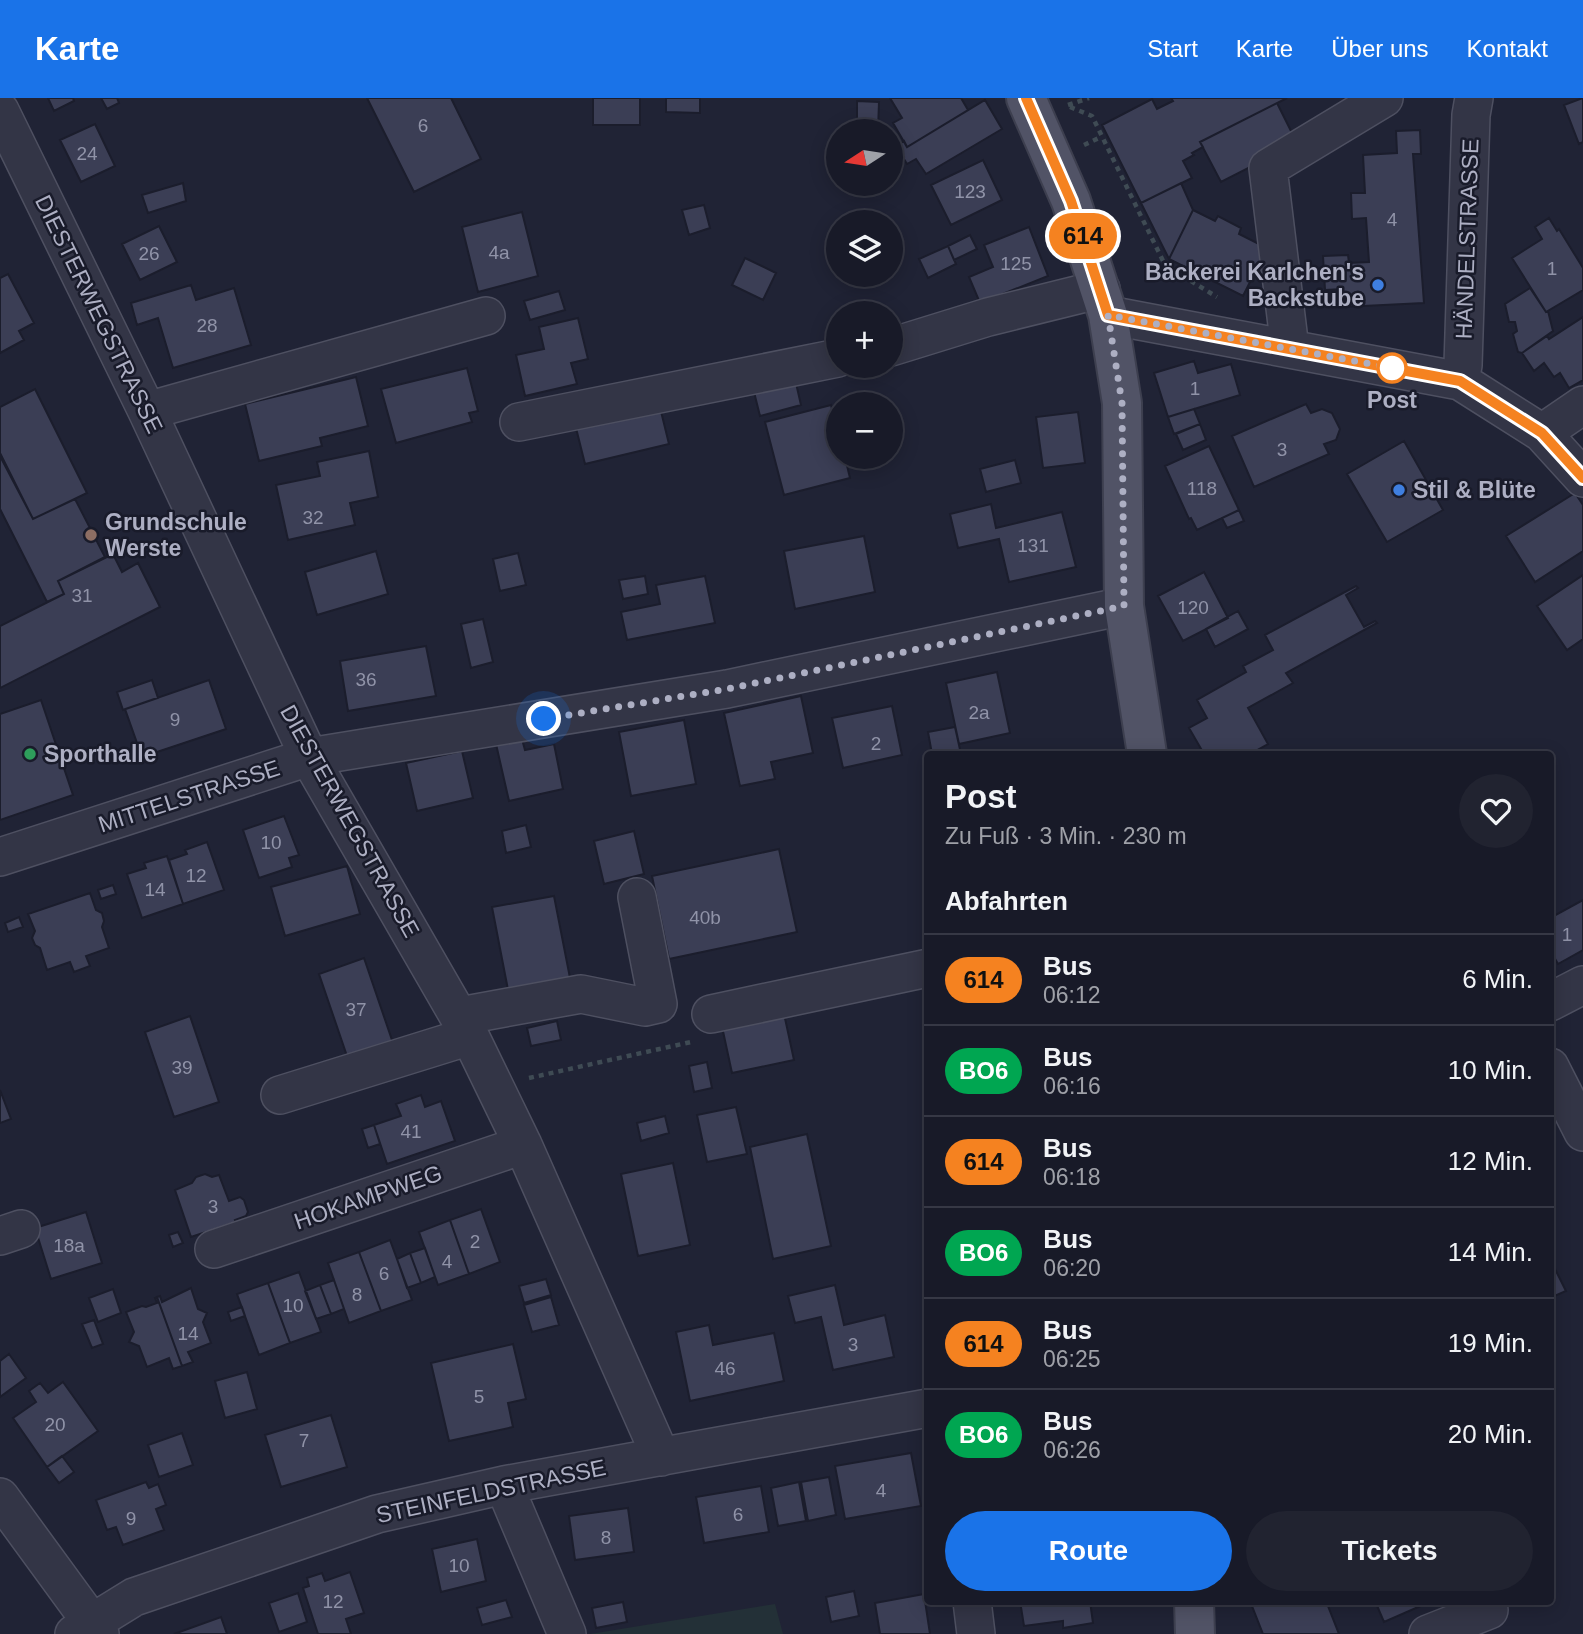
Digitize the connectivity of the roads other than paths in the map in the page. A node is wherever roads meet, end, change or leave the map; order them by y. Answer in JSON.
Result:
{"nodes":[{"id":1,"x":1026,"y":98,"type":"edge"},
{"id":2,"x":1384,"y":98,"type":"edge"},
{"id":3,"x":1474,"y":98,"type":"edge"},
{"id":4,"x":0,"y":111,"type":"edge"},
{"id":5,"x":1104,"y":302,"type":"junction"},
{"id":6,"x":486,"y":316,"type":"dead end"},
{"id":7,"x":903,"y":343,"type":"edge"},
{"id":8,"x":1290,"y":348,"type":"junction"},
{"id":9,"x":826,"y":360,"type":"edge"},
{"id":10,"x":1460,"y":381,"type":"junction"},
{"id":11,"x":1583,"y":405,"type":"edge"},
{"id":12,"x":147,"y":411,"type":"junction"},
{"id":13,"x":519,"y":422,"type":"dead end"},
{"id":14,"x":1542,"y":433,"type":"junction"},
{"id":15,"x":1577,"y":464,"type":"edge"},
{"id":16,"x":1124,"y":606,"type":"junction"},
{"id":17,"x":1147,"y":751,"type":"edge"},
{"id":18,"x":309,"y":757,"type":"junction"},
{"id":19,"x":0,"y":858,"type":"edge"},
{"id":20,"x":637,"y":897,"type":"dead end"},
{"id":21,"x":924,"y":969,"type":"edge"},
{"id":22,"x":1583,"y":985,"type":"edge"},
{"id":23,"x":1554,"y":1000,"type":"edge"},
{"id":24,"x":711,"y":1014,"type":"road end"},
{"id":25,"x":465,"y":1026,"type":"junction"},
{"id":26,"x":1554,"y":1075,"type":"edge"},
{"id":27,"x":280,"y":1095,"type":"dead end"},
{"id":28,"x":1583,"y":1132,"type":"edge"},
{"id":29,"x":523,"y":1145,"type":"junction"},
{"id":30,"x":214,"y":1249,"type":"dead end"},
{"id":31,"x":924,"y":1409,"type":"edge"},
{"id":32,"x":661,"y":1457,"type":"junction"},
{"id":33,"x":504,"y":1485,"type":"junction"},
{"id":34,"x":0,"y":1497,"type":"edge"},
{"id":35,"x":972,"y":1605,"type":"edge"},
{"id":36,"x":1194,"y":1605,"type":"edge"},
{"id":37,"x":1489,"y":1610,"type":"dead end"},
{"id":38,"x":88,"y":1630,"type":"edge"},
{"id":39,"x":567,"y":1634,"type":"edge"},
{"id":40,"x":976,"y":1634,"type":"edge"},
{"id":41,"x":1195,"y":1634,"type":"edge"},
{"id":42,"x":1427,"y":1634,"type":"edge"}],
"edges":[{"from":1,"to":5,"type":"main road"},
{"from":2,"to":8,"type":"street"},
{"from":3,"to":10,"type":"street","name":"HÄNDELSTRASSE"},
{"from":4,"to":12,"type":"street","name":"DIESTERWEGSTRASSE"},
{"from":5,"to":7,"type":"street"},
{"from":5,"to":8,"type":"street"},
{"from":5,"to":16,"type":"main road"},
{"from":6,"to":12,"type":"street"},
{"from":8,"to":10,"type":"street"},
{"from":9,"to":13,"type":"street"},
{"from":10,"to":14,"type":"street"},
{"from":11,"to":14,"type":"street"},
{"from":12,"to":18,"type":"street","name":"DIESTERWEGSTRASSE"},
{"from":14,"to":15,"type":"street"},
{"from":16,"to":17,"type":"main road"},
{"from":16,"to":18,"type":"street","name":"MITTELSTRASSE"},
{"from":18,"to":19,"type":"street","name":"MITTELSTRASSE"},
{"from":18,"to":25,"type":"street","name":"DIESTERWEGSTRASSE"},
{"from":20,"to":25,"type":"street"},
{"from":21,"to":24,"type":"street"},
{"from":22,"to":23,"type":"street"},
{"from":25,"to":27,"type":"street"},
{"from":25,"to":29,"type":"street","name":"DIESTERWEGSTRASSE"},
{"from":26,"to":28,"type":"street"},
{"from":29,"to":30,"type":"street","name":"HOKAMPWEG"},
{"from":29,"to":32,"type":"street","name":"DIESTERWEGSTRASSE"},
{"from":31,"to":32,"type":"street","name":"STEINFELDSTRASSE"},
{"from":32,"to":33,"type":"street","name":"STEINFELDSTRASSE"},
{"from":33,"to":38,"type":"street","name":"STEINFELDSTRASSE"},
{"from":33,"to":39,"type":"street"},
{"from":34,"to":38,"type":"street"},
{"from":35,"to":40,"type":"street"},
{"from":36,"to":41,"type":"main road"},
{"from":37,"to":42,"type":"street"}]}
